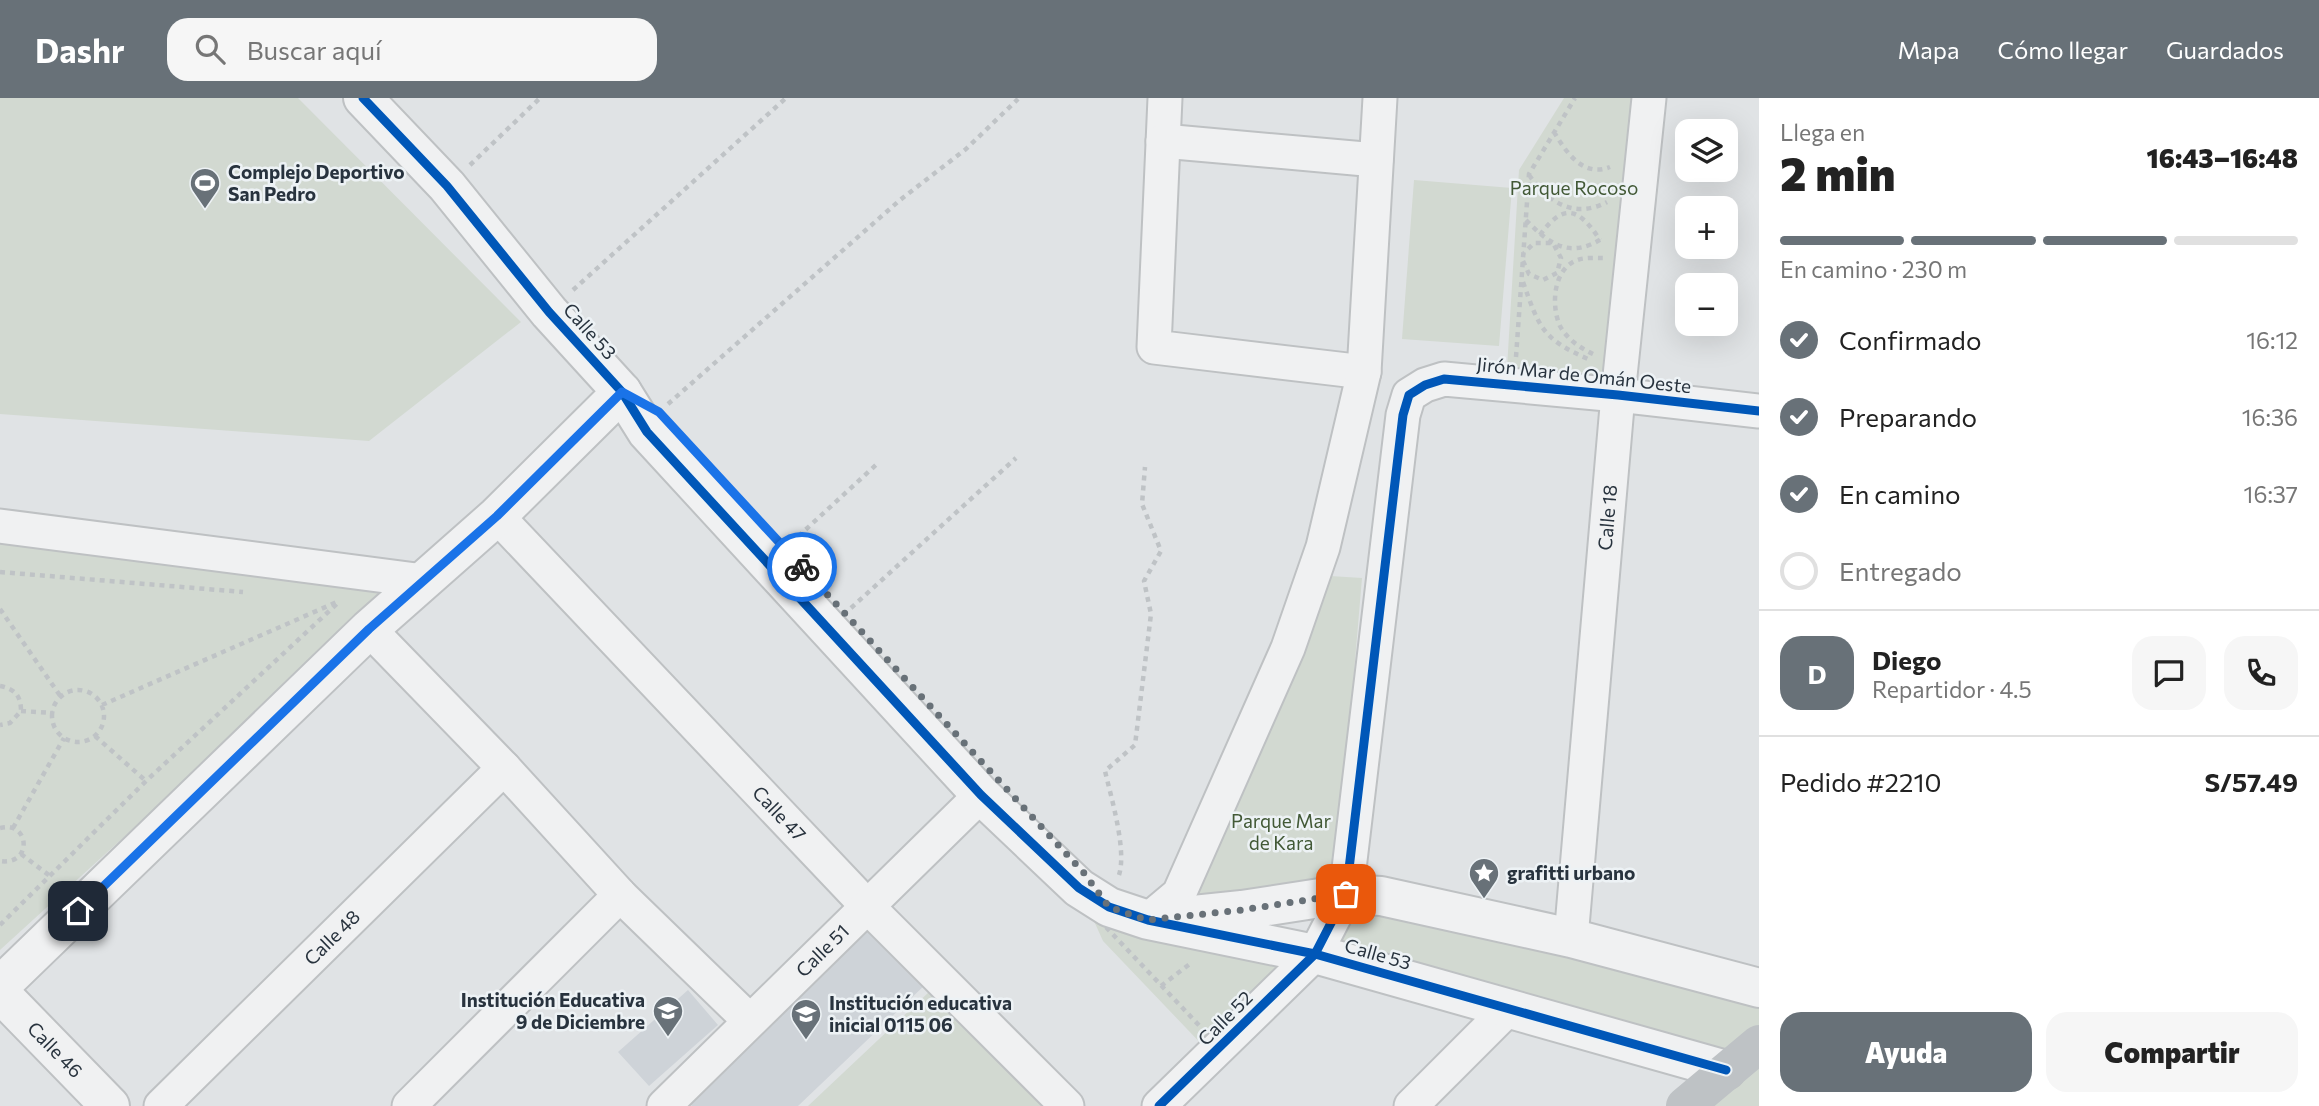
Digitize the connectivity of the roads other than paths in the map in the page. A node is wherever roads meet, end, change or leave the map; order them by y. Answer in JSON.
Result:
{"nodes":[{"id":1,"x":363,"y":98,"type":"edge"},
{"id":2,"x":1165,"y":98,"type":"edge"},
{"id":3,"x":1380,"y":98,"type":"edge"},
{"id":4,"x":1648,"y":98,"type":"edge"},
{"id":5,"x":1163,"y":141,"type":"junction"},
{"id":6,"x":1376,"y":160,"type":"junction"},
{"id":7,"x":1364,"y":372,"type":"junction"},
{"id":8,"x":622,"y":392,"type":"junction"},
{"id":9,"x":1618,"y":394,"type":"junction"},
{"id":10,"x":1759,"y":411,"type":"edge"},
{"id":11,"x":497,"y":516,"type":"junction"},
{"id":12,"x":0,"y":526,"type":"edge"},
{"id":13,"x":424,"y":581,"type":"junction"},
{"id":14,"x":369,"y":629,"type":"junction"},
{"id":15,"x":504,"y":768,"type":"junction"},
{"id":16,"x":981,"y":795,"type":"junction"},
{"id":17,"x":1346,"y":894,"type":"junction"},
{"id":18,"x":620,"y":895,"type":"junction"},
{"id":19,"x":867,"y":906,"type":"junction"},
{"id":20,"x":1109,"y":907,"type":"junction"},
{"id":21,"x":1147,"y":920,"type":"junction"},
{"id":22,"x":1571,"y":938,"type":"junction"},
{"id":23,"x":1315,"y":954,"type":"junction"},
{"id":24,"x":0,"y":986,"type":"edge"},
{"id":25,"x":1759,"y":988,"type":"edge"},
{"id":26,"x":0,"y":993,"type":"edge"},
{"id":27,"x":1509,"y":1008,"type":"junction"},
{"id":28,"x":750,"y":1021,"type":"junction"},
{"id":29,"x":1759,"y":1044,"type":"edge"},
{"id":30,"x":1726,"y":1070,"type":"junction"},
{"id":31,"x":672,"y":1103,"type":"edge"},
{"id":32,"x":110,"y":1106,"type":"edge"},
{"id":33,"x":161,"y":1106,"type":"edge"},
{"id":34,"x":409,"y":1106,"type":"edge"},
{"id":35,"x":1067,"y":1106,"type":"edge"},
{"id":36,"x":1159,"y":1106,"type":"edge"},
{"id":37,"x":1411,"y":1106,"type":"edge"},
{"id":38,"x":1685,"y":1106,"type":"edge"}],
"edges":[{"from":1,"to":8,"type":"street","name":"Calle 53"},
{"from":2,"to":5,"type":"street"},
{"from":3,"to":6,"type":"street"},
{"from":4,"to":9,"type":"street","name":"Calle 18"},
{"from":5,"to":6,"type":"street"},
{"from":5,"to":7,"type":"street"},
{"from":6,"to":7,"type":"street"},
{"from":7,"to":21,"type":"street"},
{"from":8,"to":11,"type":"street"},
{"from":8,"to":16,"type":"street","name":"Calle 53"},
{"from":8,"to":20,"type":"street","name":"Calle 53"},
{"from":9,"to":10,"type":"street","name":"Jirón Mar de Omán Oeste"},
{"from":9,"to":17,"type":"street","name":"Jirón Mar de Omán Oeste"},
{"from":9,"to":22,"type":"street","name":"Calle 18"},
{"from":11,"to":13,"type":"street"},
{"from":11,"to":19,"type":"street","name":"Calle 47"},
{"from":12,"to":13,"type":"street"},
{"from":13,"to":14,"type":"street"},
{"from":14,"to":15,"type":"street"},
{"from":14,"to":24,"type":"street"},
{"from":15,"to":18,"type":"street"},
{"from":15,"to":33,"type":"street","name":"Calle 48"},
{"from":16,"to":19,"type":"street","name":"Calle 51"},
{"from":16,"to":20,"type":"street","name":"Calle 53"},
{"from":17,"to":21,"type":"street","name":"Calle 53"},
{"from":17,"to":22,"type":"street","name":"Calle 53"},
{"from":17,"to":23,"type":"street","name":"Calle 52"},
{"from":18,"to":28,"type":"street"},
{"from":18,"to":34,"type":"street"},
{"from":19,"to":28,"type":"street","name":"Calle 51"},
{"from":19,"to":35,"type":"street","name":"Calle 47"},
{"from":20,"to":21,"type":"street","name":"Calle 53"},
{"from":21,"to":23,"type":"street","name":"Calle 53"},
{"from":22,"to":25,"type":"street","name":"Calle 53"},
{"from":23,"to":27,"type":"street","name":"Calle 53"},
{"from":23,"to":36,"type":"street","name":"Calle 52"},
{"from":26,"to":32,"type":"street","name":"Calle 46"},
{"from":27,"to":30,"type":"street","name":"Calle 53"},
{"from":27,"to":37,"type":"street"},
{"from":28,"to":31,"type":"street","name":"Calle 51"},
{"from":29,"to":30,"type":"main road"},
{"from":30,"to":38,"type":"main road"}]}
